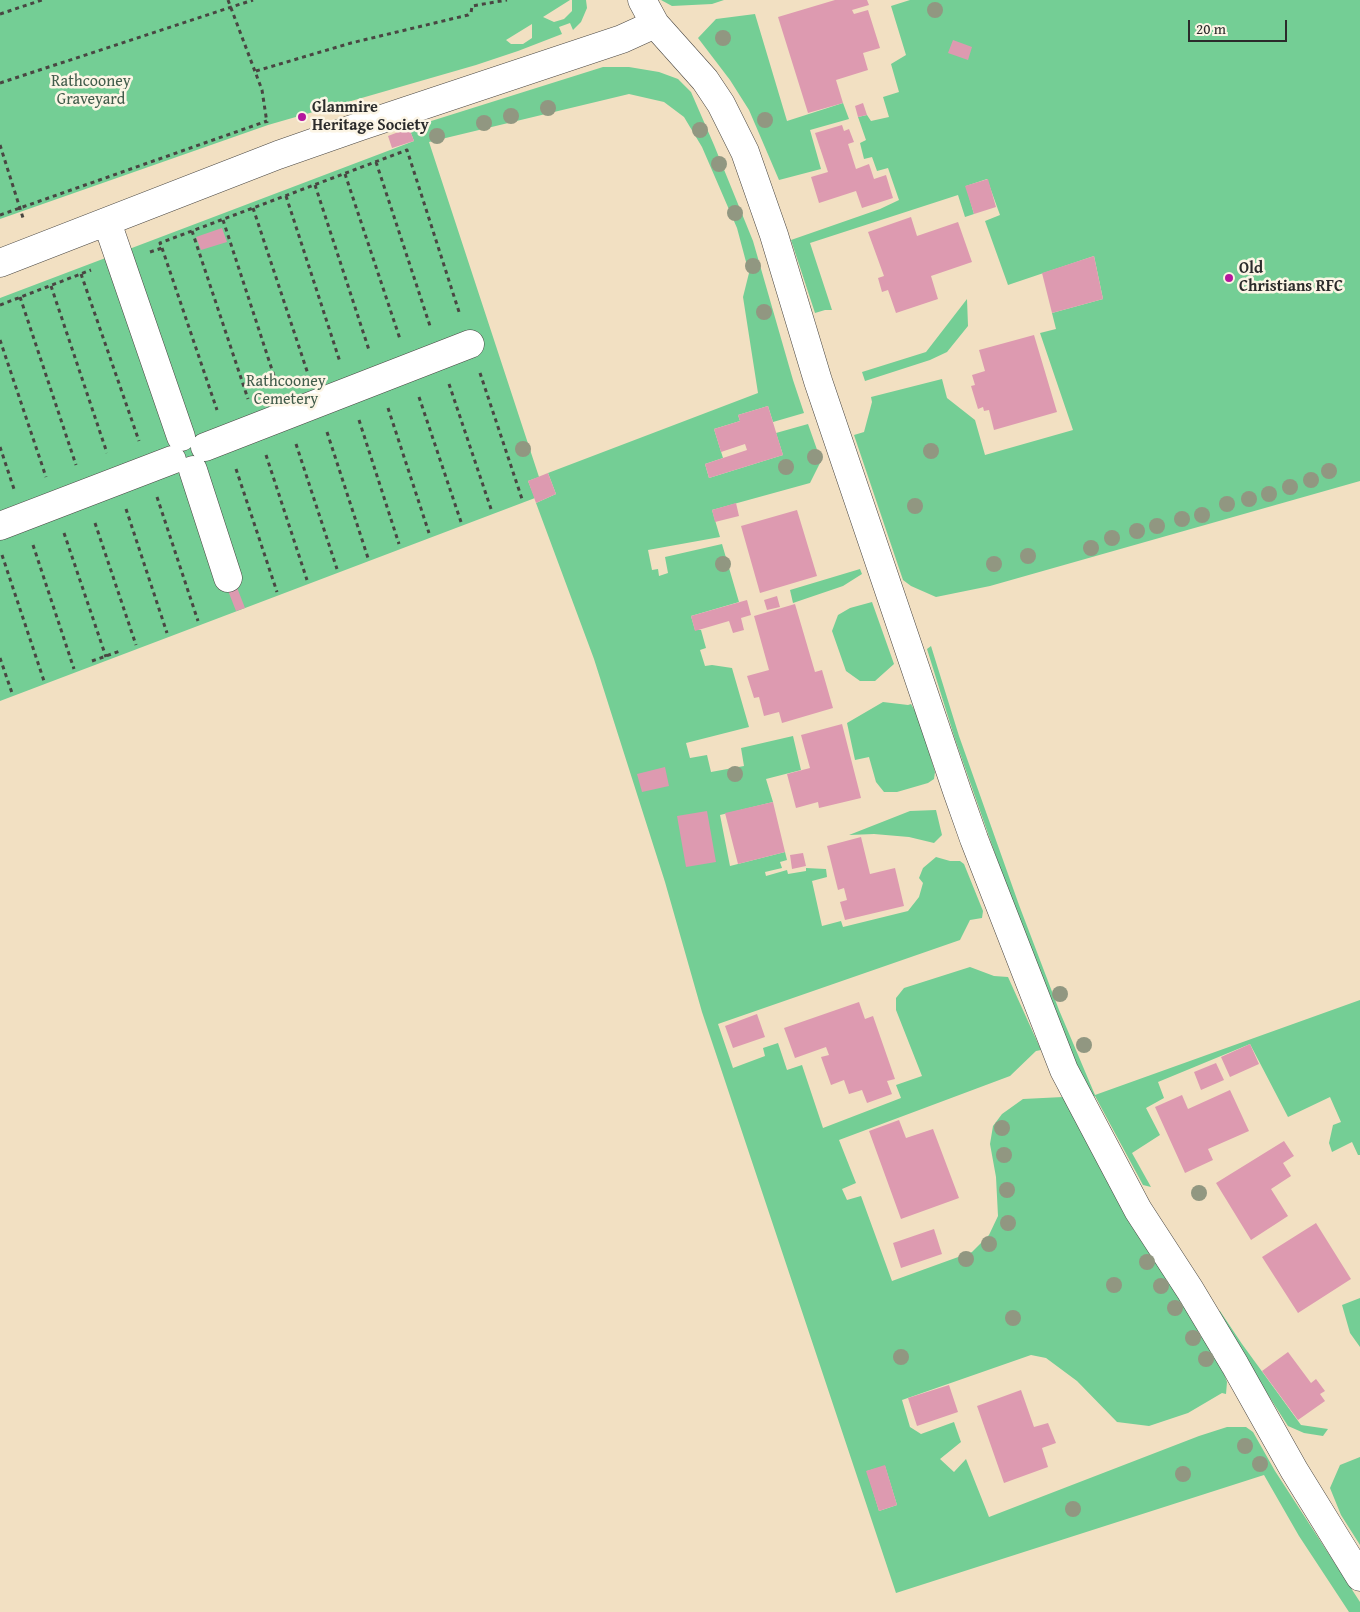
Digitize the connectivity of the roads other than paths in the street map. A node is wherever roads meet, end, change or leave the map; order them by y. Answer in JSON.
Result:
{"nodes":[{"id":1,"x":642,"y":0,"type":"edge"},
{"id":2,"x":655,"y":24,"type":"junction"},
{"id":3,"x":107,"y":222,"type":"junction"},
{"id":4,"x":0,"y":263,"type":"edge"},
{"id":5,"x":470,"y":344,"type":"road end"},
{"id":6,"x":188,"y":454,"type":"junction"},
{"id":7,"x":12,"y":521,"type":"edge"},
{"id":8,"x":228,"y":578,"type":"dead end"},
{"id":9,"x":1360,"y":1577,"type":"edge"}],
"edges":[{"from":1,"to":2,"type":"street"},
{"from":2,"to":3,"type":"street"},
{"from":2,"to":9,"type":"street"},
{"from":3,"to":4,"type":"street"},
{"from":3,"to":6,"type":"street"},
{"from":5,"to":6,"type":"street"},
{"from":6,"to":7,"type":"street"},
{"from":6,"to":8,"type":"street"}]}
